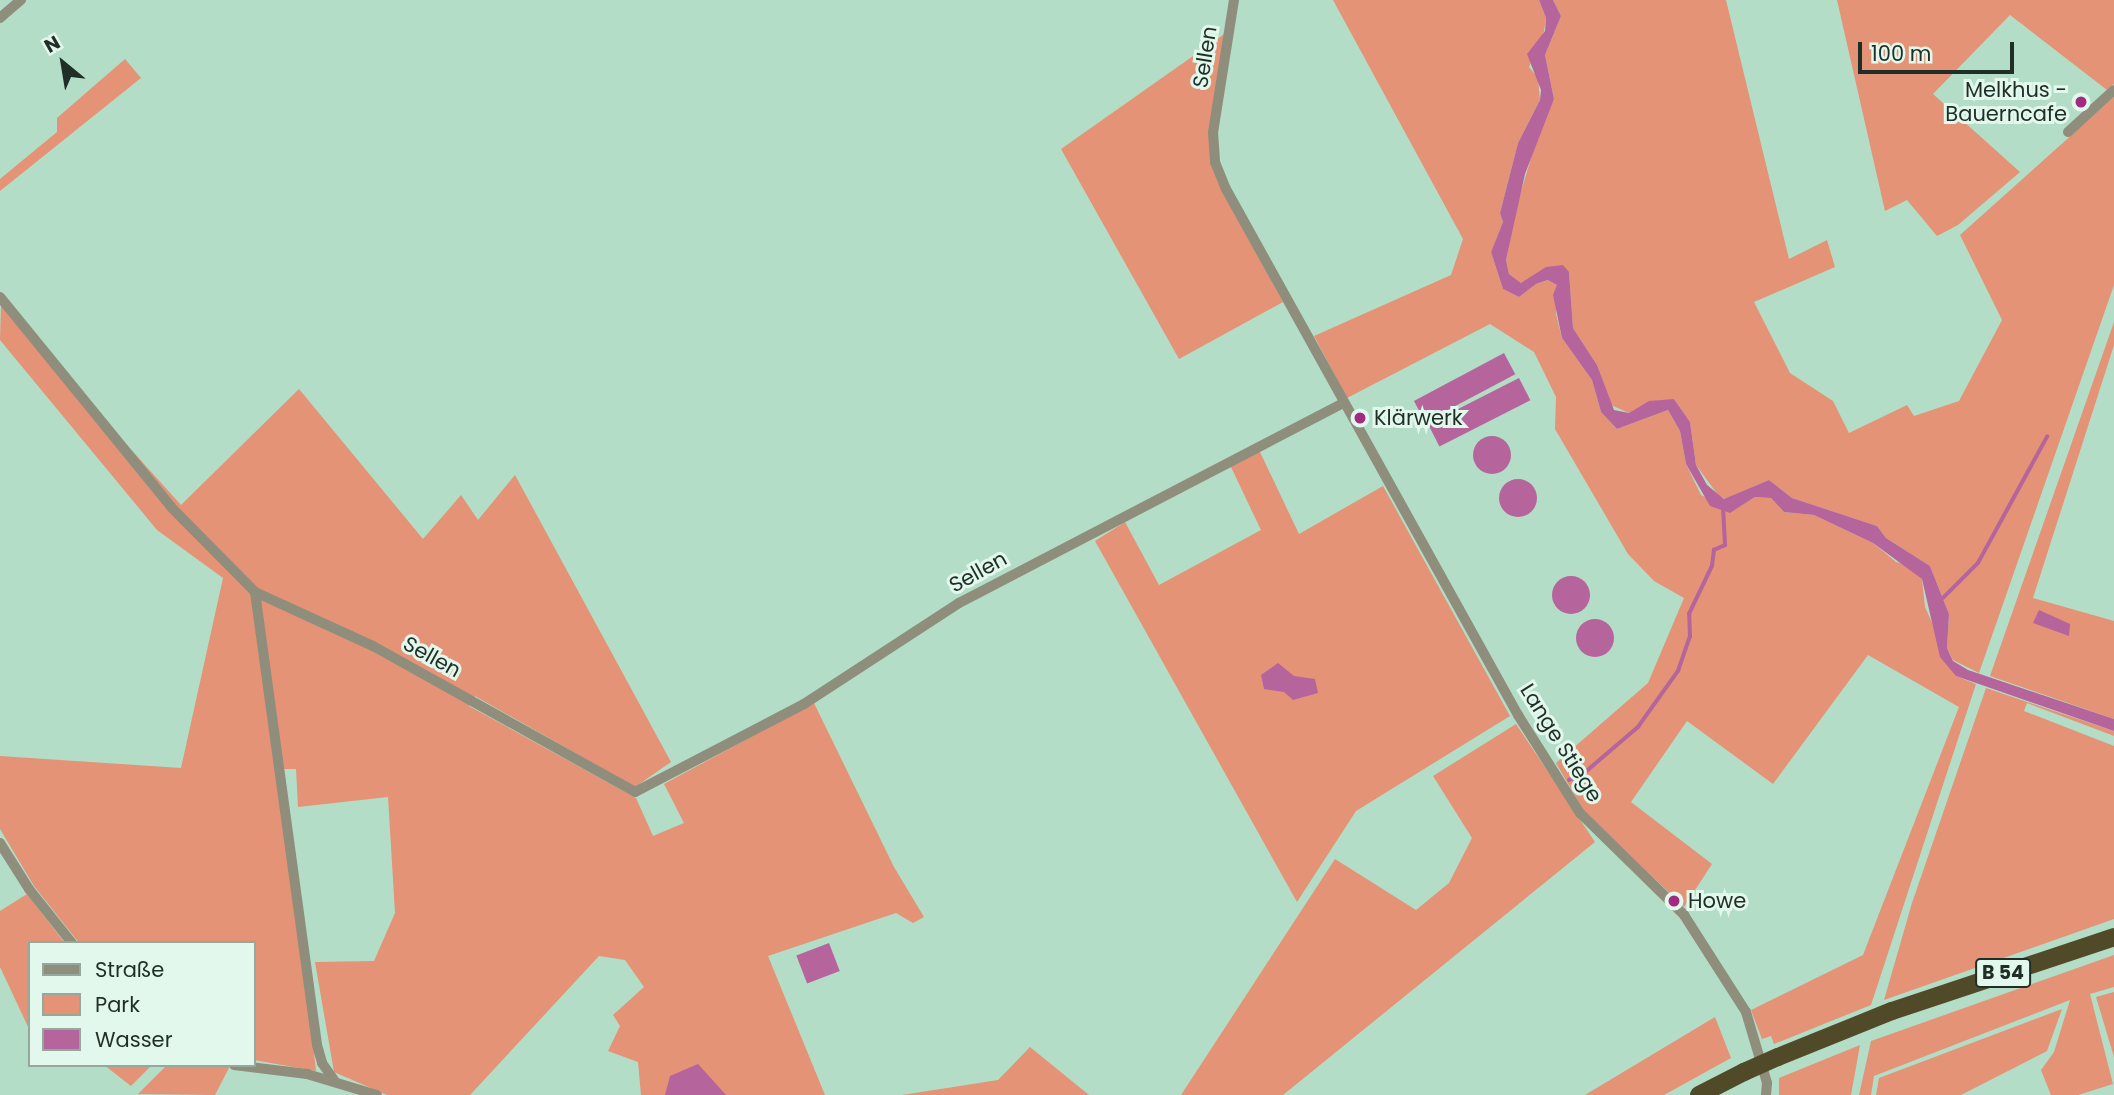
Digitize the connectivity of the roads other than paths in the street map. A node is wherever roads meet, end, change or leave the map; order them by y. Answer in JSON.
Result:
{"nodes":[{"id":1,"x":21,"y":0,"type":"edge"},
{"id":2,"x":1234,"y":0,"type":"edge"},
{"id":3,"x":0,"y":18,"type":"edge"},
{"id":4,"x":2114,"y":90,"type":"edge"},
{"id":5,"x":2068,"y":132,"type":"dead end"},
{"id":6,"x":0,"y":297,"type":"edge"},
{"id":7,"x":1343,"y":403,"type":"junction"},
{"id":8,"x":255,"y":592,"type":"junction"},
{"id":9,"x":0,"y":842,"type":"edge"},
{"id":10,"x":2114,"y":937,"type":"edge"},
{"id":11,"x":70,"y":941,"type":"edge"},
{"id":12,"x":247,"y":1067,"type":"edge"},
{"id":13,"x":334,"y":1080,"type":"junction"},
{"id":14,"x":1767,"y":1089,"type":"edge"},
{"id":15,"x":377,"y":1095,"type":"edge"},
{"id":16,"x":1699,"y":1095,"type":"edge"}],
"edges":[{"from":1,"to":3,"type":"street"},
{"from":2,"to":7,"type":"street","name":"Sellen"},
{"from":4,"to":5,"type":"street"},
{"from":6,"to":8,"type":"street","name":"Sellen"},
{"from":7,"to":8,"type":"street","name":"Sellen"},
{"from":7,"to":14,"type":"street","name":"Lange Stiege"},
{"from":8,"to":13,"type":"street"},
{"from":9,"to":11,"type":"street"},
{"from":10,"to":16,"type":"highway","number":"B 54","bridge":true},
{"from":12,"to":13,"type":"street"},
{"from":13,"to":15,"type":"street"}]}
